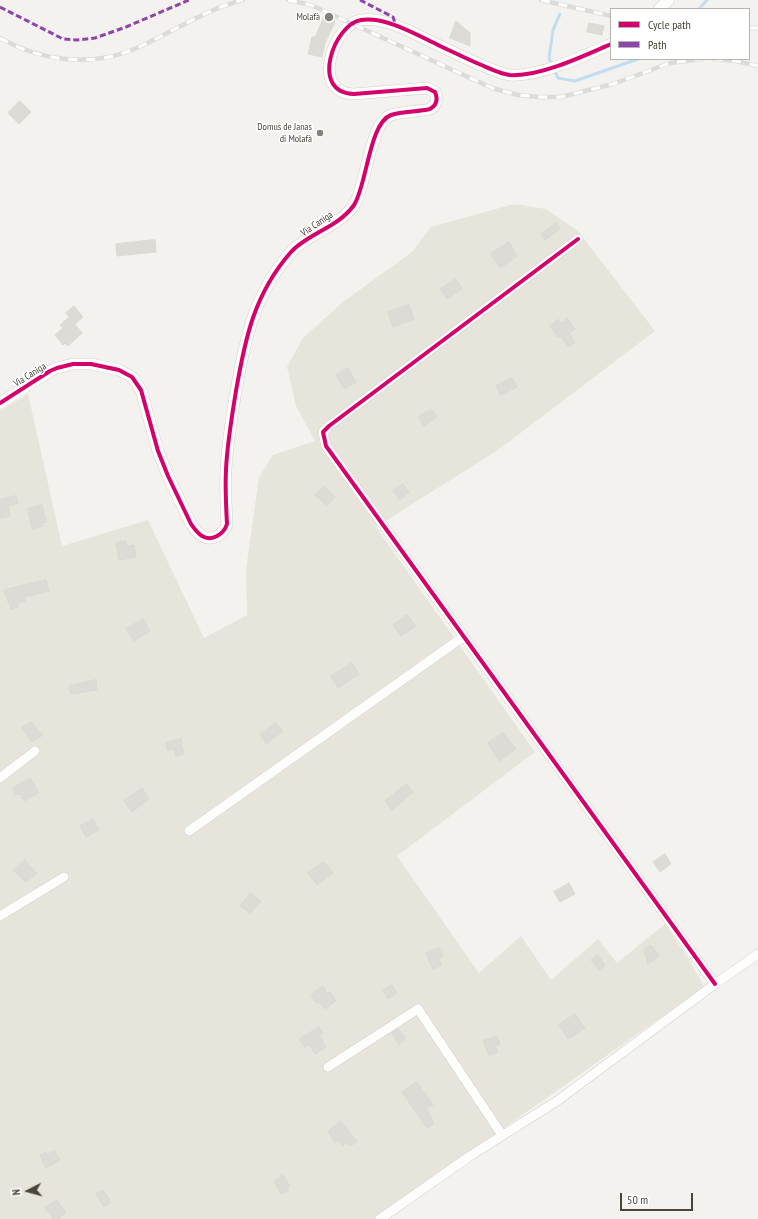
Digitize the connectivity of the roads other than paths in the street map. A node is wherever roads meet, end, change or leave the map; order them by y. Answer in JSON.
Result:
{"nodes":[{"id":1,"x":669,"y":0,"type":"edge"},
{"id":2,"x":660,"y":8,"type":"edge"},
{"id":3,"x":610,"y":44,"type":"edge"},
{"id":4,"x":578,"y":239,"type":"dead end"},
{"id":5,"x":0,"y":403,"type":"edge"},
{"id":6,"x":463,"y":637,"type":"junction"},
{"id":7,"x":35,"y":751,"type":"dead end"},
{"id":8,"x":0,"y":778,"type":"edge"},
{"id":9,"x":189,"y":831,"type":"dead end"},
{"id":10,"x":64,"y":877,"type":"dead end"},
{"id":11,"x":0,"y":916,"type":"edge"},
{"id":12,"x":758,"y":954,"type":"edge"},
{"id":13,"x":714,"y":984,"type":"junction"},
{"id":14,"x":328,"y":1067,"type":"dead end"},
{"id":15,"x":502,"y":1135,"type":"junction"},
{"id":16,"x":380,"y":1219,"type":"edge"}],
"edges":[{"from":1,"to":2,"type":"street"},
{"from":3,"to":5,"type":"street","name":"Via Caniga"},
{"from":4,"to":6,"type":"street"},
{"from":6,"to":9,"type":"street"},
{"from":6,"to":13,"type":"street"},
{"from":7,"to":8,"type":"street"},
{"from":10,"to":11,"type":"street"},
{"from":12,"to":13,"type":"street"},
{"from":13,"to":15,"type":"street"},
{"from":14,"to":15,"type":"street"},
{"from":15,"to":16,"type":"street"}]}
